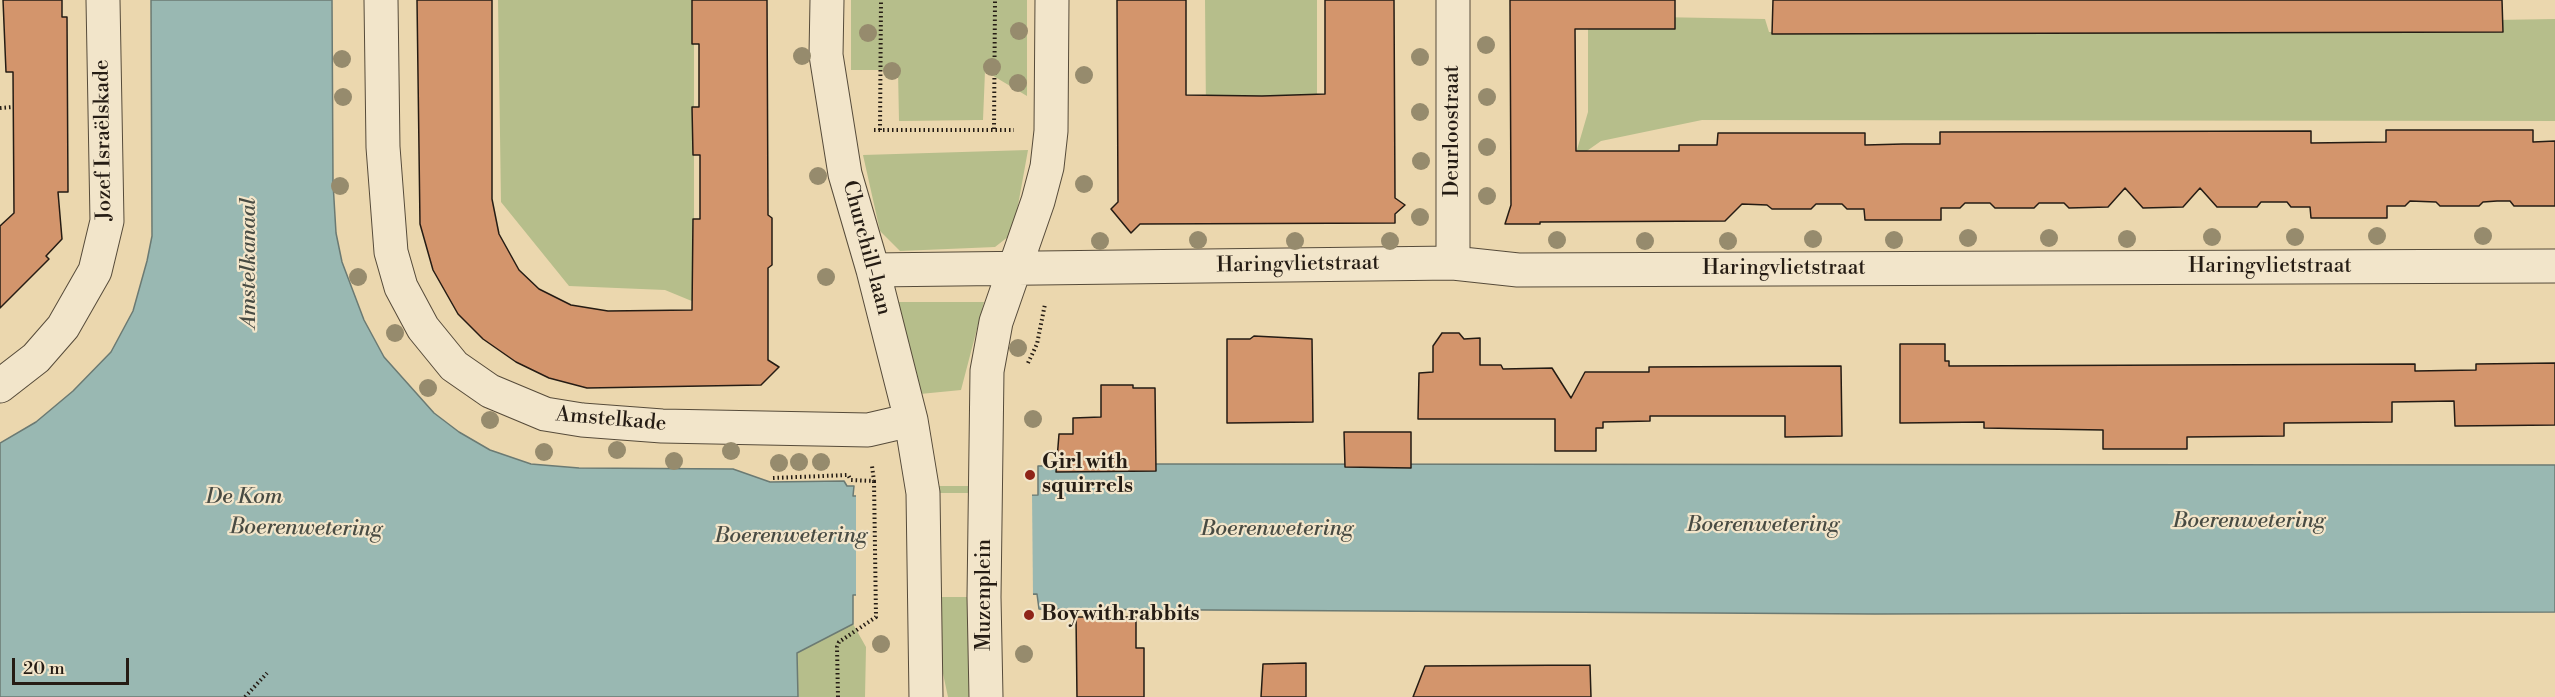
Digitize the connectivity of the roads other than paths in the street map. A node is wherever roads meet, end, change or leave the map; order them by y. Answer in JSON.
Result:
{"nodes":[{"id":1,"x":103,"y":0,"type":"edge"},
{"id":2,"x":381,"y":0,"type":"edge"},
{"id":3,"x":827,"y":0,"type":"edge"},
{"id":4,"x":1052,"y":0,"type":"edge"},
{"id":5,"x":1453,"y":0,"type":"edge"},
{"id":6,"x":1453,"y":263,"type":"junction"},
{"id":7,"x":2555,"y":266,"type":"edge"},
{"id":8,"x":1013,"y":269,"type":"junction"},
{"id":9,"x":873,"y":270,"type":"junction"},
{"id":10,"x":0,"y":386,"type":"edge"},
{"id":11,"x":911,"y":420,"type":"junction"},
{"id":12,"x":926,"y":697,"type":"edge"},
{"id":13,"x":986,"y":697,"type":"edge"}],
"edges":[{"from":1,"to":10,"type":"street","name":"Jozef Israëlskade"},
{"from":2,"to":11,"type":"street","name":"Amstelkade"},
{"from":3,"to":9,"type":"street","name":"Churchill-laan"},
{"from":4,"to":8,"type":"street"},
{"from":5,"to":6,"type":"street","name":"Deurloostraat"},
{"from":6,"to":7,"type":"street","name":"Haringvlietstraat"},
{"from":6,"to":8,"type":"street","name":"Haringvlietstraat"},
{"from":8,"to":9,"type":"street","name":"Haringvlietstraat"},
{"from":8,"to":13,"type":"street","name":"Muzenplein"},
{"from":9,"to":11,"type":"street","name":"Churchill-laan"},
{"from":11,"to":12,"type":"street","name":"Churchill-laan"}]}
